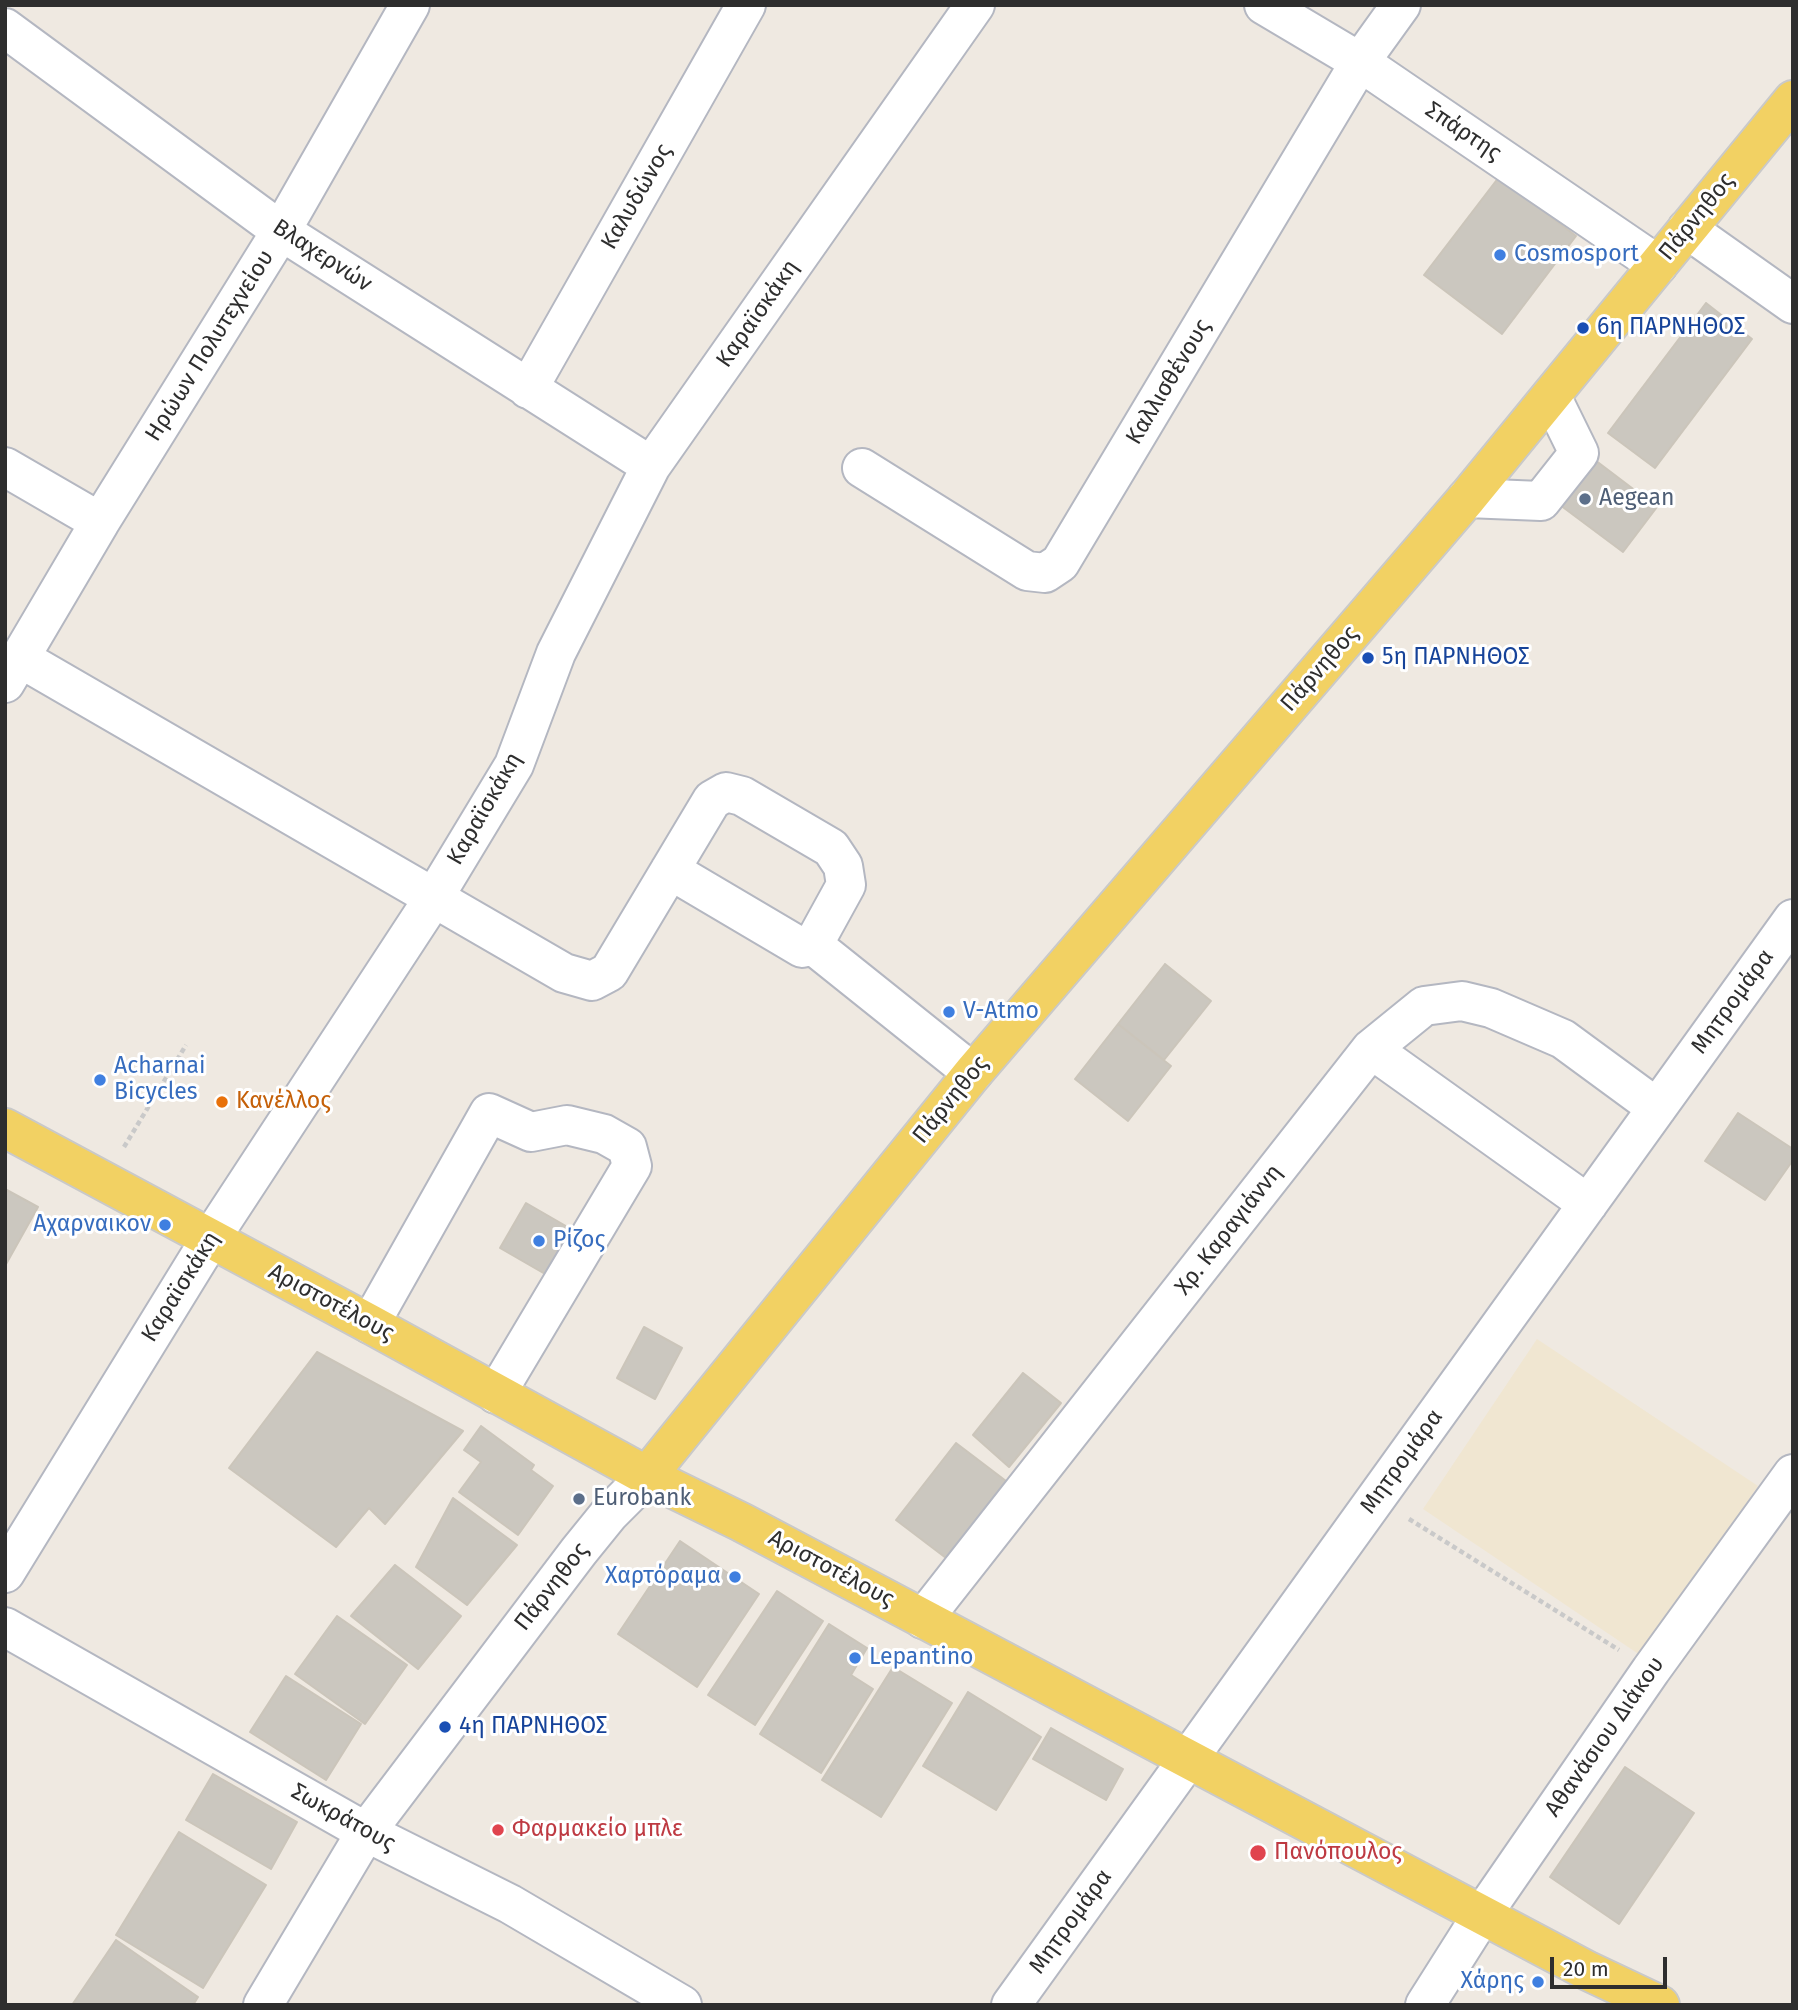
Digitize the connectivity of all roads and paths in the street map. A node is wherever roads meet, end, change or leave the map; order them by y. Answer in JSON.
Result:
{"nodes":[{"id":1,"x":21,"y":5,"type":"edge"},
{"id":2,"x":410,"y":5,"type":"edge"},
{"id":3,"x":746,"y":5,"type":"edge"},
{"id":4,"x":975,"y":5,"type":"edge"},
{"id":5,"x":1264,"y":5,"type":"edge"},
{"id":6,"x":1401,"y":5,"type":"edge"},
{"id":7,"x":5,"y":22,"type":"edge"},
{"id":8,"x":5,"y":28,"type":"edge"},
{"id":9,"x":1360,"y":62,"type":"junction"},
{"id":10,"x":1793,"y":100,"type":"edge"},
{"id":11,"x":1687,"y":229,"type":"junction"},
{"id":12,"x":281,"y":231,"type":"junction"},
{"id":13,"x":1658,"y":265,"type":"junction"},
{"id":14,"x":1793,"y":304,"type":"edge"},
{"id":15,"x":527,"y":389,"type":"junction"},
{"id":16,"x":1551,"y":396,"type":"junction"},
{"id":17,"x":651,"y":466,"type":"junction"},
{"id":18,"x":5,"y":467,"type":"edge"},
{"id":19,"x":862,"y":468,"type":"dead end"},
{"id":20,"x":1467,"y":498,"type":"junction"},
{"id":21,"x":100,"y":522,"type":"junction"},
{"id":22,"x":13,"y":670,"type":"edge"},
{"id":23,"x":670,"y":870,"type":"junction"},
{"id":24,"x":433,"y":899,"type":"junction"},
{"id":25,"x":1793,"y":919,"type":"edge"},
{"id":26,"x":813,"y":945,"type":"junction"},
{"id":27,"x":186,"y":1045,"type":"dead end"},
{"id":28,"x":1371,"y":1049,"type":"junction"},
{"id":29,"x":972,"y":1073,"type":"junction"},
{"id":30,"x":1657,"y":1108,"type":"junction"},
{"id":31,"x":5,"y":1128,"type":"edge"},
{"id":32,"x":104,"y":1181,"type":"junction"},
{"id":33,"x":1588,"y":1204,"type":"junction"},
{"id":34,"x":211,"y":1238,"type":"junction"},
{"id":35,"x":370,"y":1324,"type":"junction"},
{"id":36,"x":496,"y":1394,"type":"junction"},
{"id":37,"x":1793,"y":1474,"type":"edge"},
{"id":38,"x":647,"y":1476,"type":"junction"},
{"id":39,"x":1376,"y":1498,"type":"junction"},
{"id":40,"x":5,"y":1573,"type":"edge"},
{"id":41,"x":923,"y":1619,"type":"junction"},
{"id":42,"x":5,"y":1628,"type":"edge"},
{"id":43,"x":1651,"y":1670,"type":"junction"},
{"id":44,"x":1188,"y":1759,"type":"junction"},
{"id":45,"x":366,"y":1832,"type":"junction"},
{"id":46,"x":1482,"y":1915,"type":"junction"},
{"id":47,"x":263,"y":2005,"type":"edge"},
{"id":48,"x":681,"y":2005,"type":"edge"},
{"id":49,"x":1011,"y":2005,"type":"edge"},
{"id":50,"x":1425,"y":2005,"type":"edge"},
{"id":51,"x":1660,"y":2005,"type":"edge"}],
"edges":[{"from":1,"to":7,"type":"street"},
{"from":2,"to":12,"type":"street","name":"Ηρώων Πολυτεχνείου"},
{"from":3,"to":15,"type":"street","name":"Καλυδώνος"},
{"from":4,"to":17,"type":"street","name":"Καραϊσκάκη"},
{"from":5,"to":9,"type":"street","name":"Σπάρτης"},
{"from":6,"to":9,"type":"street","name":"Καλλισθένους"},
{"from":8,"to":12,"type":"street","name":"Βλαχερνών"},
{"from":9,"to":13,"type":"street","name":"Σπάρτης"},
{"from":9,"to":19,"type":"street","name":"Καλλισθένους"},
{"from":10,"to":11,"type":"main road","name":"Πάρνηθος"},
{"from":11,"to":13,"type":"main road","name":"Πάρνηθος"},
{"from":11,"to":14,"type":"street"},
{"from":12,"to":15,"type":"street","name":"Βλαχερνών"},
{"from":12,"to":21,"type":"street","name":"Ηρώων Πολυτεχνείου"},
{"from":13,"to":16,"type":"main road","name":"Πάρνηθος"},
{"from":15,"to":17,"type":"street","name":"Βλαχερνών"},
{"from":16,"to":20,"type":"main road","name":"Πάρνηθος"},
{"from":16,"to":20,"type":"street"},
{"from":17,"to":24,"type":"street","name":"Καραϊσκάκη"},
{"from":18,"to":21,"type":"street"},
{"from":20,"to":29,"type":"main road","name":"Πάρνηθος"},
{"from":21,"to":22,"type":"street","name":"Ηρώων Πολυτεχνείου"},
{"from":22,"to":24,"type":"street"},
{"from":23,"to":24,"type":"street"},
{"from":23,"to":26,"type":"street"},
{"from":23,"to":26,"type":"street"},
{"from":24,"to":34,"type":"street","name":"Καραϊσκάκη"},
{"from":25,"to":30,"type":"street","name":"Μητρομάρα"},
{"from":26,"to":29,"type":"street"},
{"from":27,"to":32,"type":"path"},
{"from":28,"to":30,"type":"street","name":"Χρ. Καραγιάννη"},
{"from":28,"to":33,"type":"street"},
{"from":28,"to":41,"type":"street","name":"Χρ. Καραγιάννη"},
{"from":29,"to":38,"type":"main road","name":"Πάρνηθος"},
{"from":30,"to":33,"type":"street","name":"Μητρομάρα"},
{"from":31,"to":32,"type":"main road","name":"Αριστοτέλους"},
{"from":32,"to":34,"type":"main road","name":"Αριστοτέλους"},
{"from":33,"to":39,"type":"street","name":"Μητρομάρα"},
{"from":34,"to":35,"type":"main road","name":"Αριστοτέλους"},
{"from":34,"to":40,"type":"street","name":"Καραϊσκάκη"},
{"from":35,"to":36,"type":"main road","name":"Αριστοτέλους"},
{"from":35,"to":36,"type":"street"},
{"from":36,"to":38,"type":"main road","name":"Αριστοτέλους"},
{"from":37,"to":43,"type":"street","name":"Αθανάσιου Διάκου"},
{"from":38,"to":41,"type":"main road","name":"Αριστοτέλους"},
{"from":38,"to":45,"type":"street","name":"Πάρνηθος"},
{"from":39,"to":43,"type":"path"},
{"from":39,"to":44,"type":"street","name":"Μητρομάρα"},
{"from":41,"to":44,"type":"main road","name":"Αριστοτέλους"},
{"from":42,"to":45,"type":"street","name":"Σωκράτους"},
{"from":43,"to":46,"type":"street","name":"Αθανάσιου Διάκου"},
{"from":44,"to":46,"type":"main road","name":"Αριστοτέλους"},
{"from":44,"to":49,"type":"street","name":"Μητρομάρα"},
{"from":45,"to":47,"type":"street","name":"Πάρνηθος"},
{"from":45,"to":48,"type":"street","name":"Σωκράτους"},
{"from":46,"to":50,"type":"street","name":"Αθανάσιου Διάκου"},
{"from":46,"to":51,"type":"main road","name":"Αριστοτέλους"}]}
